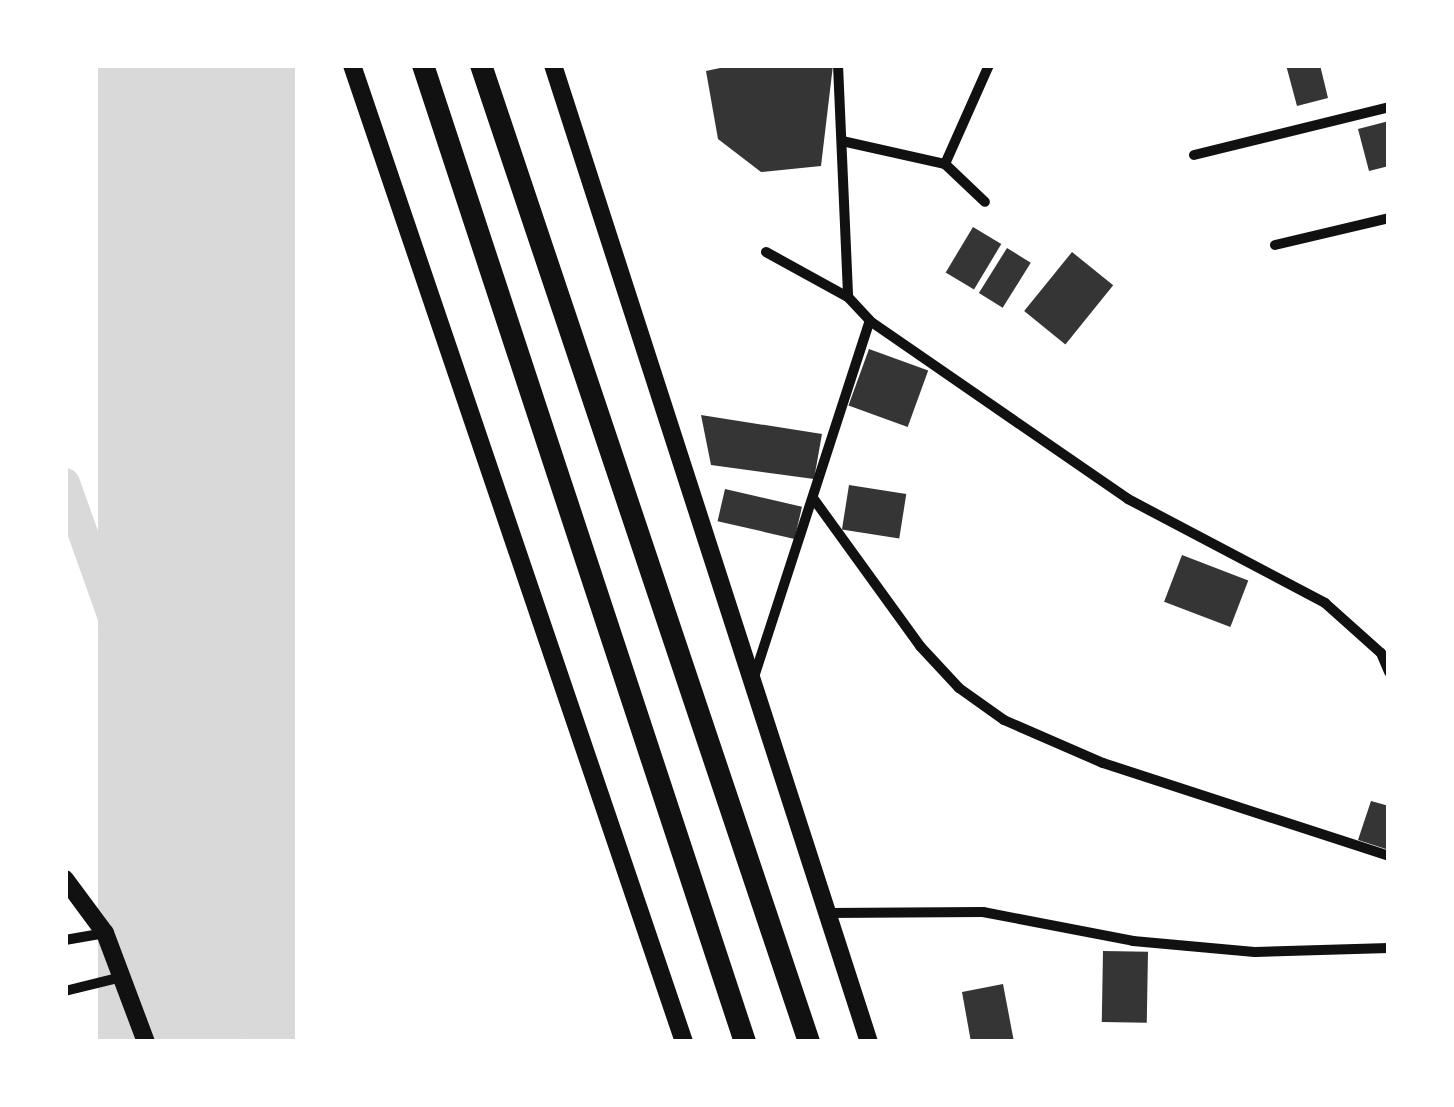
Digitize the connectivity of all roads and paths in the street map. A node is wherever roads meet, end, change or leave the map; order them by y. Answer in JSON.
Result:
{"nodes":[{"id":1,"x":352,"y":65,"type":"edge"},
{"id":2,"x":423,"y":65,"type":"edge"},
{"id":3,"x":482,"y":65,"type":"edge"},
{"id":4,"x":552,"y":65,"type":"edge"},
{"id":5,"x":838,"y":65,"type":"edge"},
{"id":6,"x":988,"y":65,"type":"edge"},
{"id":7,"x":1389,"y":107,"type":"edge"},
{"id":8,"x":842,"y":141,"type":"junction"},
{"id":9,"x":1194,"y":156,"type":"dead end"},
{"id":10,"x":945,"y":164,"type":"junction"},
{"id":11,"x":985,"y":202,"type":"dead end"},
{"id":12,"x":1389,"y":218,"type":"edge"},
{"id":13,"x":1275,"y":245,"type":"dead end"},
{"id":14,"x":766,"y":252,"type":"dead end"},
{"id":15,"x":848,"y":297,"type":"junction"},
{"id":16,"x":870,"y":322,"type":"junction"},
{"id":17,"x":813,"y":498,"type":"junction"},
{"id":18,"x":1389,"y":672,"type":"edge"},
{"id":19,"x":752,"y":681,"type":"junction"},
{"id":20,"x":1389,"y":856,"type":"edge"},
{"id":21,"x":65,"y":879,"type":"edge"},
{"id":22,"x":827,"y":913,"type":"junction"},
{"id":23,"x":105,"y":932,"type":"junction"},
{"id":24,"x":65,"y":940,"type":"edge"},
{"id":25,"x":1389,"y":948,"type":"edge"},
{"id":26,"x":122,"y":977,"type":"junction"},
{"id":27,"x":65,"y":991,"type":"edge"},
{"id":28,"x":146,"y":1042,"type":"edge"},
{"id":29,"x":684,"y":1042,"type":"edge"},
{"id":30,"x":745,"y":1042,"type":"edge"},
{"id":31,"x":809,"y":1042,"type":"edge"},
{"id":32,"x":869,"y":1042,"type":"edge"}],
"edges":[{"from":1,"to":29,"type":"street"},
{"from":2,"to":30,"type":"highway"},
{"from":3,"to":31,"type":"highway"},
{"from":4,"to":19,"type":"street"},
{"from":5,"to":8,"type":"street"},
{"from":6,"to":10,"type":"street"},
{"from":7,"to":9,"type":"street"},
{"from":8,"to":10,"type":"street"},
{"from":8,"to":15,"type":"street"},
{"from":10,"to":11,"type":"street"},
{"from":12,"to":13,"type":"street"},
{"from":14,"to":15,"type":"street"},
{"from":15,"to":16,"type":"street"},
{"from":16,"to":17,"type":"street"},
{"from":16,"to":18,"type":"street"},
{"from":17,"to":19,"type":"street"},
{"from":17,"to":20,"type":"street"},
{"from":19,"to":22,"type":"street"},
{"from":21,"to":23,"type":"street"},
{"from":22,"to":25,"type":"street"},
{"from":22,"to":32,"type":"street"},
{"from":23,"to":24,"type":"street"},
{"from":23,"to":26,"type":"street"},
{"from":26,"to":27,"type":"street"},
{"from":26,"to":28,"type":"street"}]}
